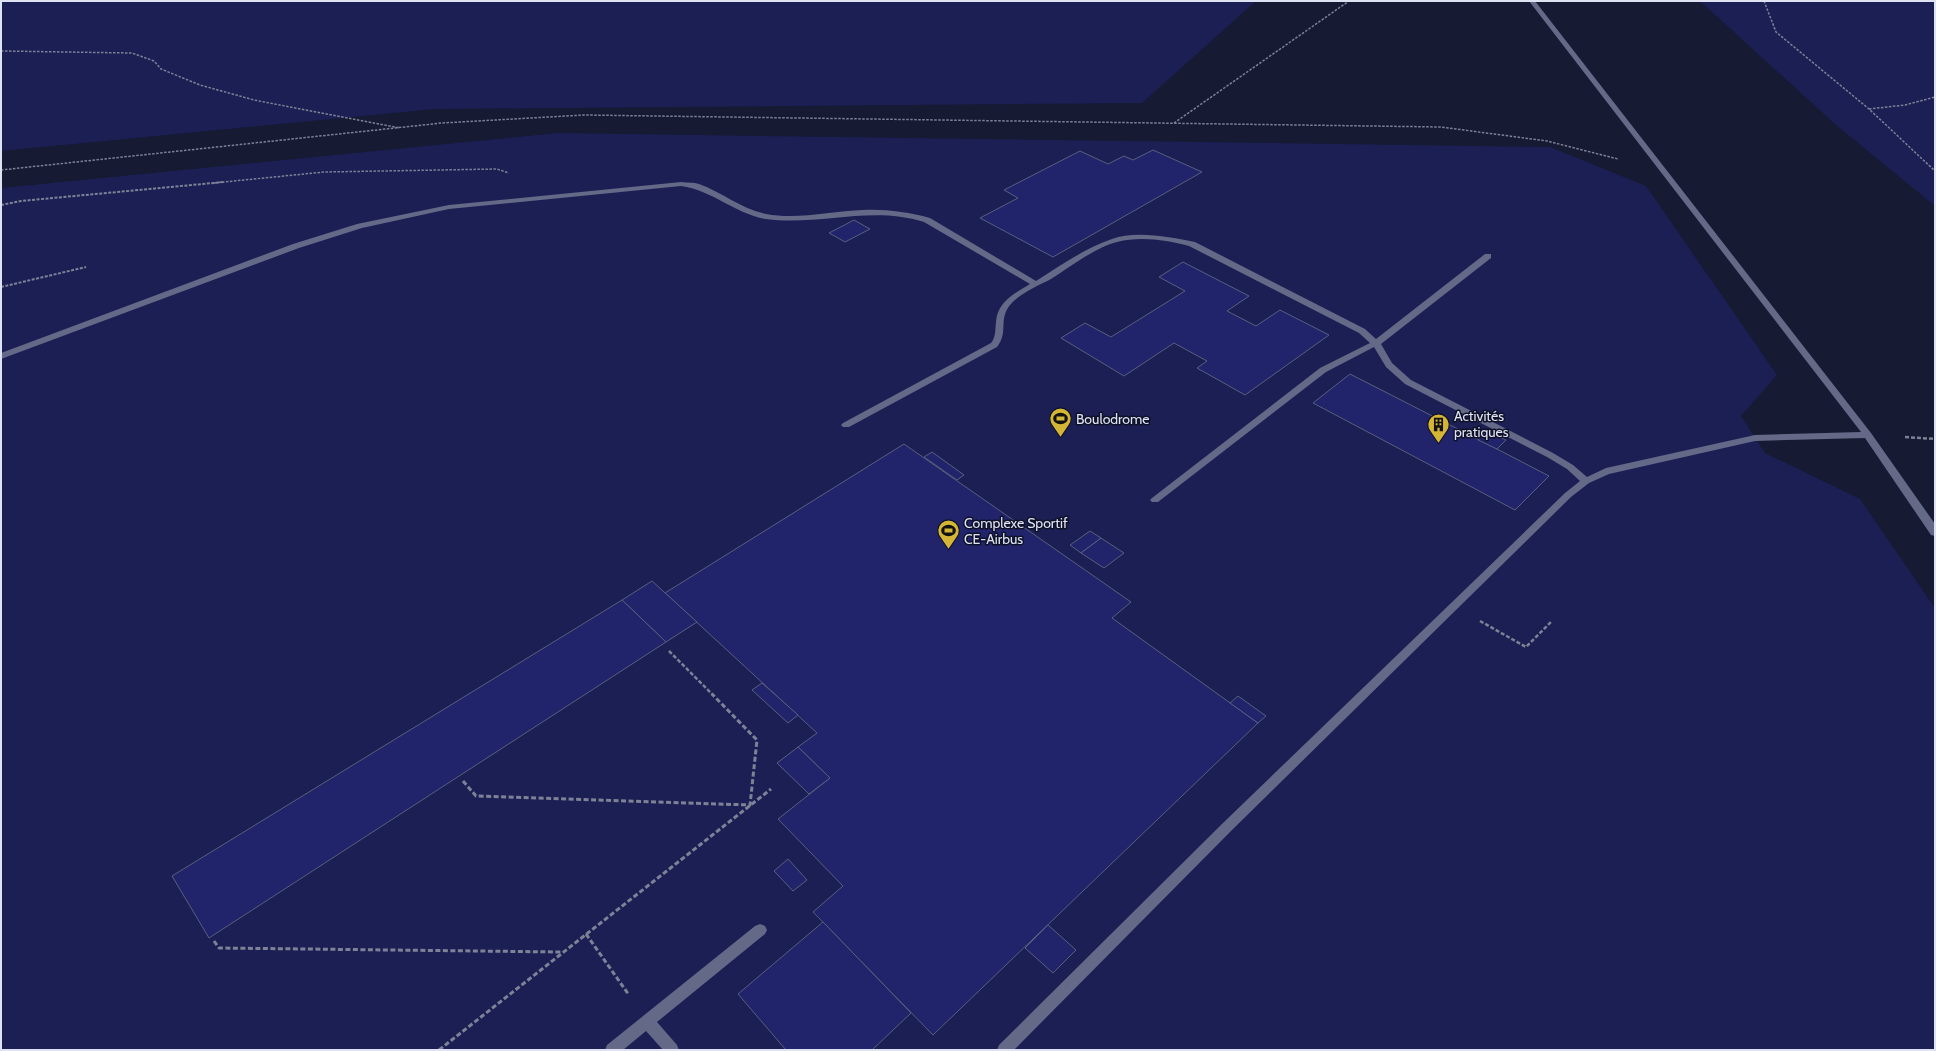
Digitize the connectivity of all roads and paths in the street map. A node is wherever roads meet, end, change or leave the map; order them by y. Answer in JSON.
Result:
{"nodes":[{"id":1,"x":1349,"y":1,"type":"edge"},
{"id":2,"x":1532,"y":1,"type":"edge"},
{"id":3,"x":1764,"y":1,"type":"edge"},
{"id":4,"x":1,"y":51,"type":"edge"},
{"id":5,"x":1935,"y":98,"type":"edge"},
{"id":6,"x":1869,"y":109,"type":"junction"},
{"id":7,"x":1173,"y":123,"type":"junction"},
{"id":8,"x":405,"y":128,"type":"junction"},
{"id":9,"x":1620,"y":160,"type":"dead end"},
{"id":10,"x":1,"y":170,"type":"edge"},
{"id":11,"x":1935,"y":172,"type":"edge"},
{"id":12,"x":513,"y":200,"type":"junction"},
{"id":13,"x":1,"y":205,"type":"edge"},
{"id":14,"x":1488,"y":256,"type":"dead end"},
{"id":15,"x":86,"y":267,"type":"dead end"},
{"id":16,"x":1036,"y":284,"type":"junction"},
{"id":17,"x":1,"y":287,"type":"edge"},
{"id":18,"x":1376,"y":343,"type":"junction"},
{"id":19,"x":1,"y":356,"type":"edge"},
{"id":20,"x":846,"y":425,"type":"dead end"},
{"id":21,"x":1868,"y":435,"type":"junction"},
{"id":22,"x":1586,"y":481,"type":"junction"},
{"id":23,"x":1155,"y":500,"type":"dead end"},
{"id":24,"x":1935,"y":532,"type":"edge"},
{"id":25,"x":1454,"y":606,"type":"junction"},
{"id":26,"x":1552,"y":621,"type":"dead end"},
{"id":27,"x":669,"y":651,"type":"dead end"},
{"id":28,"x":463,"y":781,"type":"dead end"},
{"id":29,"x":770,"y":789,"type":"dead end"},
{"id":30,"x":750,"y":805,"type":"junction"},
{"id":31,"x":760,"y":930,"type":"dead end"},
{"id":32,"x":586,"y":934,"type":"junction"},
{"id":33,"x":214,"y":941,"type":"dead end"},
{"id":34,"x":562,"y":952,"type":"junction"},
{"id":35,"x":647,"y":1021,"type":"junction"},
{"id":36,"x":439,"y":1050,"type":"edge"},
{"id":37,"x":612,"y":1050,"type":"edge"},
{"id":38,"x":672,"y":1050,"type":"edge"},
{"id":39,"x":1004,"y":1050,"type":"edge"}],
"edges":[{"from":1,"to":7,"type":"path"},
{"from":2,"to":21,"type":"street"},
{"from":3,"to":6,"type":"path"},
{"from":4,"to":8,"type":"path"},
{"from":5,"to":6,"type":"path"},
{"from":6,"to":11,"type":"path"},
{"from":7,"to":8,"type":"path"},
{"from":7,"to":9,"type":"path"},
{"from":8,"to":10,"type":"path"},
{"from":12,"to":13,"type":"path"},
{"from":12,"to":16,"type":"street"},
{"from":12,"to":19,"type":"street"},
{"from":14,"to":18,"type":"street"},
{"from":15,"to":17,"type":"path"},
{"from":16,"to":18,"type":"street"},
{"from":16,"to":20,"type":"street"},
{"from":18,"to":22,"type":"street"},
{"from":18,"to":23,"type":"street"},
{"from":21,"to":22,"type":"street"},
{"from":21,"to":24,"type":"street"},
{"from":22,"to":25,"type":"street"},
{"from":25,"to":26,"type":"path"},
{"from":25,"to":39,"type":"street"},
{"from":27,"to":30,"type":"path"},
{"from":28,"to":30,"type":"path"},
{"from":29,"to":30,"type":"path"},
{"from":30,"to":32,"type":"path"},
{"from":31,"to":35,"type":"street"},
{"from":32,"to":34,"type":"path"},
{"from":32,"to":35,"type":"path"},
{"from":33,"to":34,"type":"path"},
{"from":34,"to":36,"type":"path"},
{"from":35,"to":37,"type":"street"},
{"from":35,"to":38,"type":"street"}]}
